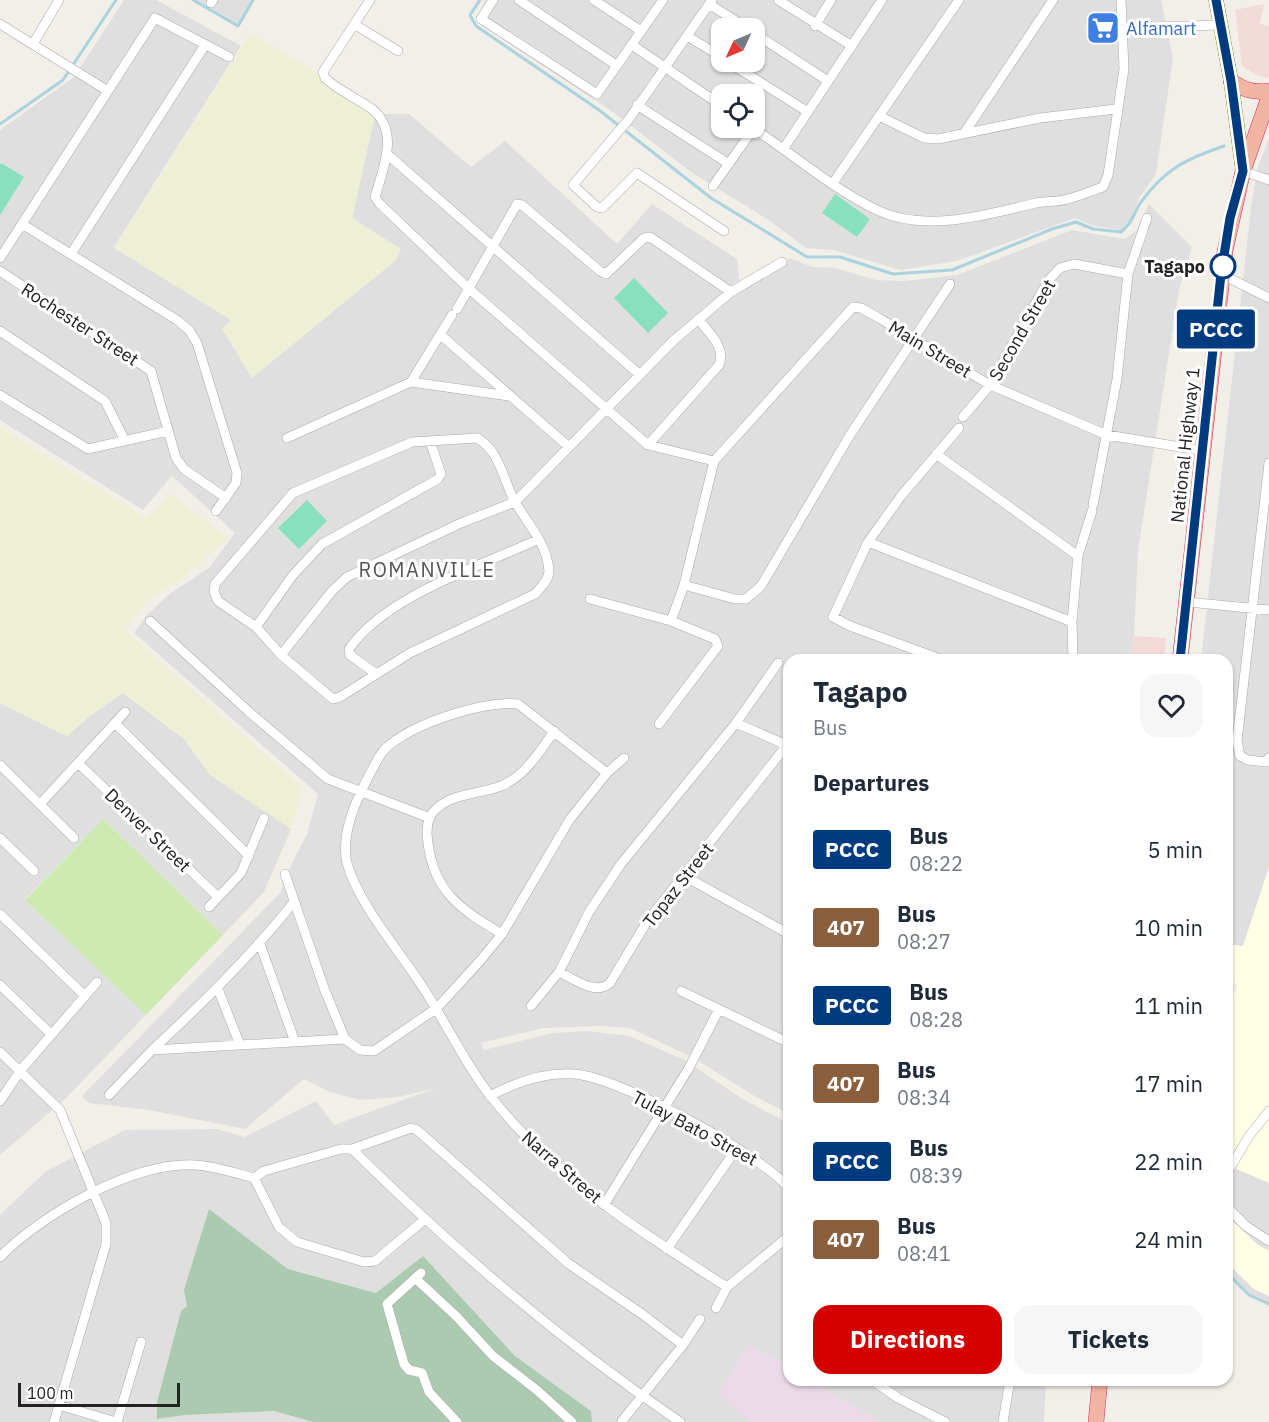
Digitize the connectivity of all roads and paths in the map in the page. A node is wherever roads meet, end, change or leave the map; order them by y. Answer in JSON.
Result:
{"nodes":[{"id":1,"x":59,"y":0,"type":"edge"},
{"id":2,"x":370,"y":0,"type":"edge"},
{"id":3,"x":493,"y":0,"type":"edge"},
{"id":4,"x":519,"y":0,"type":"edge"},
{"id":5,"x":594,"y":0,"type":"edge"},
{"id":6,"x":662,"y":0,"type":"edge"},
{"id":7,"x":778,"y":0,"type":"edge"},
{"id":8,"x":831,"y":0,"type":"edge"},
{"id":9,"x":882,"y":0,"type":"edge"},
{"id":10,"x":958,"y":0,"type":"edge"},
{"id":11,"x":1053,"y":0,"type":"edge"},
{"id":12,"x":1121,"y":0,"type":"edge"},
{"id":13,"x":1216,"y":0,"type":"edge"},
{"id":14,"x":711,"y":2,"type":"edge"},
{"id":15,"x":733,"y":18,"type":"edge"},
{"id":16,"x":0,"y":24,"type":"edge"},
{"id":17,"x":354,"y":24,"type":"junction"},
{"id":18,"x":1220,"y":25,"type":"junction"},
{"id":19,"x":815,"y":26,"type":"junction"},
{"id":20,"x":1124,"y":28,"type":"junction"},
{"id":21,"x":641,"y":31,"type":"junction"},
{"id":22,"x":687,"y":36,"type":"junction"},
{"id":23,"x":765,"y":40,"type":"edge"},
{"id":24,"x":33,"y":44,"type":"junction"},
{"id":25,"x":205,"y":45,"type":"junction"},
{"id":26,"x":632,"y":45,"type":"junction"},
{"id":27,"x":852,"y":46,"type":"junction"},
{"id":28,"x":711,"y":50,"type":"edge"},
{"id":29,"x":398,"y":51,"type":"dead end"},
{"id":30,"x":228,"y":57,"type":"dead end"},
{"id":31,"x":616,"y":65,"type":"junction"},
{"id":32,"x":664,"y":67,"type":"junction"},
{"id":33,"x":744,"y":72,"type":"edge"},
{"id":34,"x":828,"y":81,"type":"junction"},
{"id":35,"x":1231,"y":81,"type":"junction"},
{"id":36,"x":108,"y":91,"type":"junction"},
{"id":37,"x":1269,"y":91,"type":"edge"},
{"id":38,"x":1269,"y":97,"type":"edge"},
{"id":39,"x":711,"y":99,"type":"edge"},
{"id":40,"x":637,"y":105,"type":"junction"},
{"id":41,"x":1116,"y":109,"type":"junction"},
{"id":42,"x":808,"y":112,"type":"junction"},
{"id":43,"x":879,"y":116,"type":"junction"},
{"id":44,"x":965,"y":132,"type":"junction"},
{"id":45,"x":765,"y":135,"type":"edge"},
{"id":46,"x":747,"y":138,"type":"edge"},
{"id":47,"x":784,"y":148,"type":"junction"},
{"id":48,"x":387,"y":154,"type":"junction"},
{"id":49,"x":729,"y":164,"type":"junction"},
{"id":50,"x":1243,"y":171,"type":"junction"},
{"id":51,"x":1269,"y":180,"type":"edge"},
{"id":52,"x":833,"y":183,"type":"junction"},
{"id":53,"x":713,"y":186,"type":"dead end"},
{"id":54,"x":1147,"y":218,"type":"dead end"},
{"id":55,"x":22,"y":224,"type":"junction"},
{"id":56,"x":724,"y":231,"type":"dead end"},
{"id":57,"x":493,"y":248,"type":"junction"},
{"id":58,"x":70,"y":254,"type":"junction"},
{"id":59,"x":0,"y":258,"type":"edge"},
{"id":60,"x":782,"y":262,"type":"dead end"},
{"id":61,"x":0,"y":271,"type":"edge"},
{"id":62,"x":1128,"y":274,"type":"junction"},
{"id":63,"x":1221,"y":274,"type":"junction"},
{"id":64,"x":950,"y":284,"type":"dead end"},
{"id":65,"x":467,"y":287,"type":"junction"},
{"id":66,"x":730,"y":292,"type":"junction"},
{"id":67,"x":1269,"y":298,"type":"edge"},
{"id":68,"x":698,"y":319,"type":"junction"},
{"id":69,"x":0,"y":331,"type":"edge"},
{"id":70,"x":442,"y":336,"type":"junction"},
{"id":71,"x":912,"y":339,"type":"junction"},
{"id":72,"x":640,"y":375,"type":"junction"},
{"id":73,"x":411,"y":382,"type":"junction"},
{"id":74,"x":990,"y":385,"type":"junction"},
{"id":75,"x":0,"y":395,"type":"edge"},
{"id":76,"x":511,"y":396,"type":"junction"},
{"id":77,"x":605,"y":410,"type":"junction"},
{"id":78,"x":963,"y":417,"type":"dead end"},
{"id":79,"x":959,"y":428,"type":"dead end"},
{"id":80,"x":168,"y":431,"type":"junction"},
{"id":81,"x":1107,"y":435,"type":"junction"},
{"id":82,"x":287,"y":438,"type":"dead end"},
{"id":83,"x":125,"y":441,"type":"junction"},
{"id":84,"x":430,"y":441,"type":"junction"},
{"id":85,"x":648,"y":445,"type":"junction"},
{"id":86,"x":569,"y":447,"type":"junction"},
{"id":87,"x":1204,"y":451,"type":"junction"},
{"id":88,"x":936,"y":454,"type":"junction"},
{"id":89,"x":714,"y":461,"type":"junction"},
{"id":90,"x":1269,"y":463,"type":"edge"},
{"id":91,"x":226,"y":498,"type":"junction"},
{"id":92,"x":515,"y":502,"type":"junction"},
{"id":93,"x":216,"y":511,"type":"dead end"},
{"id":94,"x":539,"y":539,"type":"junction"},
{"id":95,"x":868,"y":542,"type":"junction"},
{"id":96,"x":1078,"y":556,"type":"junction"},
{"id":97,"x":684,"y":585,"type":"junction"},
{"id":98,"x":590,"y":599,"type":"dead end"},
{"id":99,"x":1188,"y":602,"type":"junction"},
{"id":100,"x":1251,"y":608,"type":"junction"},
{"id":101,"x":1269,"y":610,"type":"edge"},
{"id":102,"x":150,"y":621,"type":"dead end"},
{"id":103,"x":671,"y":621,"type":"junction"},
{"id":104,"x":1072,"y":622,"type":"junction"},
{"id":105,"x":256,"y":627,"type":"junction"},
{"id":106,"x":927,"y":654,"type":"edge"},
{"id":107,"x":1073,"y":654,"type":"edge"},
{"id":108,"x":1181,"y":654,"type":"edge"},
{"id":109,"x":281,"y":655,"type":"junction"},
{"id":110,"x":778,"y":663,"type":"dead end"},
{"id":111,"x":375,"y":673,"type":"junction"},
{"id":112,"x":125,"y":712,"type":"dead end"},
{"id":113,"x":115,"y":723,"type":"junction"},
{"id":114,"x":736,"y":723,"type":"junction"},
{"id":115,"x":659,"y":724,"type":"dead end"},
{"id":116,"x":555,"y":731,"type":"junction"},
{"id":117,"x":783,"y":744,"type":"edge"},
{"id":118,"x":783,"y":752,"type":"edge"},
{"id":119,"x":624,"y":758,"type":"dead end"},
{"id":120,"x":1269,"y":758,"type":"edge"},
{"id":121,"x":78,"y":763,"type":"junction"},
{"id":122,"x":0,"y":765,"type":"edge"},
{"id":123,"x":607,"y":773,"type":"junction"},
{"id":124,"x":362,"y":792,"type":"junction"},
{"id":125,"x":40,"y":804,"type":"junction"},
{"id":126,"x":264,"y":818,"type":"dead end"},
{"id":127,"x":430,"y":818,"type":"junction"},
{"id":128,"x":74,"y":837,"type":"dead end"},
{"id":129,"x":0,"y":838,"type":"edge"},
{"id":130,"x":249,"y":856,"type":"junction"},
{"id":131,"x":34,"y":871,"type":"dead end"},
{"id":132,"x":285,"y":874,"type":"dead end"},
{"id":133,"x":684,"y":876,"type":"junction"},
{"id":134,"x":218,"y":897,"type":"junction"},
{"id":135,"x":293,"y":903,"type":"junction"},
{"id":136,"x":208,"y":907,"type":"dead end"},
{"id":137,"x":0,"y":914,"type":"edge"},
{"id":138,"x":783,"y":929,"type":"edge"},
{"id":139,"x":502,"y":934,"type":"junction"},
{"id":140,"x":260,"y":944,"type":"junction"},
{"id":141,"x":559,"y":972,"type":"junction"},
{"id":142,"x":97,"y":982,"type":"dead end"},
{"id":143,"x":0,"y":985,"type":"edge"},
{"id":144,"x":218,"y":989,"type":"junction"},
{"id":145,"x":681,"y":991,"type":"dead end"},
{"id":146,"x":85,"y":996,"type":"junction"},
{"id":147,"x":531,"y":1006,"type":"dead end"},
{"id":148,"x":437,"y":1008,"type":"junction"},
{"id":149,"x":718,"y":1011,"type":"junction"},
{"id":150,"x":51,"y":1034,"type":"junction"},
{"id":151,"x":345,"y":1039,"type":"junction"},
{"id":152,"x":783,"y":1040,"type":"edge"},
{"id":153,"x":295,"y":1042,"type":"junction"},
{"id":154,"x":240,"y":1045,"type":"junction"},
{"id":155,"x":152,"y":1050,"type":"junction"},
{"id":156,"x":0,"y":1052,"type":"edge"},
{"id":157,"x":20,"y":1071,"type":"junction"},
{"id":158,"x":110,"y":1095,"type":"dead end"},
{"id":159,"x":490,"y":1096,"type":"junction"},
{"id":160,"x":0,"y":1101,"type":"edge"},
{"id":161,"x":665,"y":1108,"type":"junction"},
{"id":162,"x":1269,"y":1111,"type":"edge"},
{"id":163,"x":737,"y":1148,"type":"junction"},
{"id":164,"x":352,"y":1149,"type":"junction"},
{"id":165,"x":1233,"y":1163,"type":"edge"},
{"id":166,"x":254,"y":1178,"type":"junction"},
{"id":167,"x":783,"y":1182,"type":"edge"},
{"id":168,"x":93,"y":1192,"type":"junction"},
{"id":169,"x":604,"y":1205,"type":"junction"},
{"id":170,"x":1233,"y":1213,"type":"edge"},
{"id":171,"x":424,"y":1220,"type":"junction"},
{"id":172,"x":783,"y":1241,"type":"edge"},
{"id":173,"x":1269,"y":1241,"type":"edge"},
{"id":174,"x":667,"y":1249,"type":"junction"},
{"id":175,"x":0,"y":1257,"type":"edge"},
{"id":176,"x":727,"y":1287,"type":"junction"},
{"id":177,"x":717,"y":1308,"type":"dead end"},
{"id":178,"x":700,"y":1319,"type":"dead end"},
{"id":179,"x":141,"y":1342,"type":"dead end"},
{"id":180,"x":683,"y":1346,"type":"junction"},
{"id":181,"x":881,"y":1386,"type":"edge"},
{"id":182,"x":1009,"y":1386,"type":"edge"},
{"id":183,"x":1099,"y":1386,"type":"edge"},
{"id":184,"x":643,"y":1396,"type":"junction"},
{"id":185,"x":59,"y":1405,"type":"junction"},
{"id":186,"x":622,"y":1421,"type":"edge"},
{"id":187,"x":54,"y":1422,"type":"edge"},
{"id":188,"x":117,"y":1422,"type":"edge"},
{"id":189,"x":457,"y":1422,"type":"edge"},
{"id":190,"x":572,"y":1422,"type":"edge"},
{"id":191,"x":680,"y":1422,"type":"edge"},
{"id":192,"x":945,"y":1422,"type":"edge"},
{"id":193,"x":1002,"y":1422,"type":"edge"},
{"id":194,"x":1096,"y":1422,"type":"edge"}],
"edges":[{"from":1,"to":24,"type":"street"},
{"from":2,"to":17,"type":"street"},
{"from":3,"to":31,"type":"street"},
{"from":4,"to":31,"type":"street"},
{"from":5,"to":21,"type":"street"},
{"from":6,"to":21,"type":"street"},
{"from":7,"to":19,"type":"street"},
{"from":8,"to":19,"type":"street"},
{"from":9,"to":27,"type":"street"},
{"from":10,"to":43,"type":"street"},
{"from":11,"to":44,"type":"street"},
{"from":12,"to":20,"type":"street"},
{"from":13,"to":18,"type":"main road"},
{"from":14,"to":15,"type":"street"},
{"from":14,"to":22,"type":"street"},
{"from":16,"to":24,"type":"street"},
{"from":17,"to":29,"type":"street"},
{"from":17,"to":48,"type":"street"},
{"from":18,"to":20,"type":"street"},
{"from":18,"to":35,"type":"main road"},
{"from":19,"to":27,"type":"street"},
{"from":20,"to":41,"type":"street"},
{"from":21,"to":26,"type":"street"},
{"from":22,"to":28,"type":"street"},
{"from":22,"to":32,"type":"street"},
{"from":23,"to":34,"type":"street"},
{"from":24,"to":36,"type":"street"},
{"from":25,"to":30,"type":"street"},
{"from":25,"to":36,"type":"street"},
{"from":25,"to":58,"type":"street"},
{"from":26,"to":31,"type":"street"},
{"from":26,"to":32,"type":"street"},
{"from":27,"to":34,"type":"street"},
{"from":32,"to":39,"type":"street"},
{"from":32,"to":40,"type":"street"},
{"from":33,"to":42,"type":"street"},
{"from":34,"to":42,"type":"street"},
{"from":35,"to":37,"type":"highway"},
{"from":35,"to":50,"type":"main road"},
{"from":36,"to":55,"type":"street"},
{"from":38,"to":50,"type":"highway","name":"National Highway 1"},
{"from":40,"to":49,"type":"street"},
{"from":40,"to":56,"type":"street"},
{"from":41,"to":44,"type":"street"},
{"from":41,"to":52,"type":"street"},
{"from":42,"to":47,"type":"street"},
{"from":43,"to":44,"type":"street"},
{"from":43,"to":52,"type":"street"},
{"from":45,"to":47,"type":"street"},
{"from":46,"to":49,"type":"street"},
{"from":47,"to":52,"type":"street"},
{"from":48,"to":57,"type":"street"},
{"from":48,"to":65,"type":"street"},
{"from":49,"to":53,"type":"street"},
{"from":50,"to":51,"type":"street"},
{"from":50,"to":63,"type":"highway","name":"National Highway 1"},
{"from":54,"to":62,"type":"street"},
{"from":55,"to":58,"type":"street"},
{"from":55,"to":59,"type":"street"},
{"from":57,"to":65,"type":"street"},
{"from":57,"to":66,"type":"street"},
{"from":57,"to":72,"type":"street"},
{"from":58,"to":91,"type":"street"},
{"from":60,"to":66,"type":"street"},
{"from":61,"to":80,"type":"street","name":"Rochester Street"},
{"from":62,"to":74,"type":"street","name":"Second Street"},
{"from":62,"to":81,"type":"street"},
{"from":63,"to":67,"type":"street"},
{"from":63,"to":87,"type":"highway","name":"National Highway 1"},
{"from":64,"to":71,"type":"street"},
{"from":65,"to":70,"type":"street"},
{"from":65,"to":77,"type":"street"},
{"from":66,"to":68,"type":"street"},
{"from":68,"to":72,"type":"street"},
{"from":68,"to":85,"type":"street"},
{"from":69,"to":83,"type":"street"},
{"from":70,"to":73,"type":"street"},
{"from":70,"to":76,"type":"street"},
{"from":71,"to":74,"type":"street","name":"Main Street"},
{"from":71,"to":89,"type":"street","name":"Main Street"},
{"from":71,"to":97,"type":"street"},
{"from":72,"to":77,"type":"street"},
{"from":73,"to":76,"type":"street"},
{"from":73,"to":82,"type":"street"},
{"from":74,"to":78,"type":"street","name":"Second Street"},
{"from":74,"to":81,"type":"street","name":"Main Street"},
{"from":75,"to":83,"type":"street"},
{"from":76,"to":86,"type":"street"},
{"from":77,"to":85,"type":"street"},
{"from":77,"to":86,"type":"street"},
{"from":79,"to":88,"type":"street"},
{"from":80,"to":83,"type":"street"},
{"from":80,"to":91,"type":"street","name":"Rochester Street"},
{"from":81,"to":87,"type":"street","name":"Main Street"},
{"from":81,"to":96,"type":"street"},
{"from":84,"to":92,"type":"street"},
{"from":84,"to":105,"type":"street"},
{"from":84,"to":105,"type":"street"},
{"from":85,"to":89,"type":"street"},
{"from":86,"to":92,"type":"street"},
{"from":87,"to":99,"type":"highway","name":"National Highway 1"},
{"from":88,"to":95,"type":"street"},
{"from":88,"to":96,"type":"street"},
{"from":89,"to":97,"type":"street"},
{"from":90,"to":100,"type":"street"},
{"from":91,"to":93,"type":"street"},
{"from":92,"to":94,"type":"street"},
{"from":92,"to":109,"type":"street"},
{"from":94,"to":111,"type":"street"},
{"from":94,"to":111,"type":"street"},
{"from":95,"to":104,"type":"street"},
{"from":95,"to":106,"type":"street"},
{"from":96,"to":104,"type":"street"},
{"from":97,"to":103,"type":"street"},
{"from":98,"to":103,"type":"street"},
{"from":99,"to":100,"type":"street"},
{"from":99,"to":108,"type":"highway","name":"National Highway 1"},
{"from":100,"to":101,"type":"street"},
{"from":100,"to":120,"type":"street"},
{"from":102,"to":124,"type":"street"},
{"from":103,"to":115,"type":"street"},
{"from":104,"to":107,"type":"street"},
{"from":105,"to":109,"type":"street"},
{"from":109,"to":111,"type":"street"},
{"from":110,"to":114,"type":"street"},
{"from":112,"to":113,"type":"street"},
{"from":113,"to":121,"type":"street"},
{"from":113,"to":130,"type":"street"},
{"from":114,"to":117,"type":"street"},
{"from":114,"to":141,"type":"street"},
{"from":116,"to":123,"type":"street","name":"Narra Street"},
{"from":116,"to":124,"type":"street","name":"Narra Street"},
{"from":116,"to":127,"type":"street"},
{"from":118,"to":133,"type":"street","name":"Topaz Street"},
{"from":119,"to":123,"type":"street"},
{"from":121,"to":125,"type":"street"},
{"from":121,"to":134,"type":"street","name":"Denver Street"},
{"from":122,"to":125,"type":"street"},
{"from":123,"to":139,"type":"street"},
{"from":124,"to":127,"type":"street"},
{"from":124,"to":148,"type":"street","name":"Narra Street"},
{"from":125,"to":128,"type":"street"},
{"from":126,"to":130,"type":"street"},
{"from":127,"to":139,"type":"street"},
{"from":129,"to":131,"type":"street"},
{"from":130,"to":134,"type":"street"},
{"from":132,"to":135,"type":"street"},
{"from":133,"to":138,"type":"street"},
{"from":133,"to":141,"type":"street","name":"Topaz Street"},
{"from":134,"to":136,"type":"street"},
{"from":135,"to":140,"type":"street"},
{"from":135,"to":151,"type":"street"},
{"from":137,"to":146,"type":"street"},
{"from":139,"to":148,"type":"street"},
{"from":140,"to":144,"type":"street"},
{"from":140,"to":153,"type":"street"},
{"from":141,"to":147,"type":"street"},
{"from":142,"to":146,"type":"street"},
{"from":143,"to":150,"type":"street"},
{"from":144,"to":154,"type":"street"},
{"from":144,"to":155,"type":"street"},
{"from":145,"to":149,"type":"street"},
{"from":146,"to":150,"type":"street"},
{"from":148,"to":151,"type":"street"},
{"from":148,"to":159,"type":"street","name":"Narra Street"},
{"from":149,"to":152,"type":"street"},
{"from":149,"to":161,"type":"street"},
{"from":150,"to":157,"type":"street"},
{"from":151,"to":153,"type":"street"},
{"from":153,"to":154,"type":"street"},
{"from":154,"to":155,"type":"street"},
{"from":155,"to":158,"type":"street"},
{"from":156,"to":157,"type":"street"},
{"from":157,"to":160,"type":"street"},
{"from":157,"to":168,"type":"street"},
{"from":159,"to":161,"type":"street","name":"Tulay Bato Street"},
{"from":159,"to":169,"type":"street","name":"Narra Street"},
{"from":161,"to":163,"type":"street","name":"Tulay Bato Street"},
{"from":161,"to":169,"type":"street"},
{"from":162,"to":165,"type":"street"},
{"from":163,"to":167,"type":"street","name":"Tulay Bato Street"},
{"from":163,"to":174,"type":"street"},
{"from":164,"to":166,"type":"street"},
{"from":164,"to":171,"type":"street"},
{"from":164,"to":180,"type":"street"},
{"from":166,"to":168,"type":"street"},
{"from":166,"to":171,"type":"street"},
{"from":168,"to":175,"type":"street"},
{"from":168,"to":185,"type":"street"},
{"from":169,"to":174,"type":"street","name":"Narra Street"},
{"from":170,"to":173,"type":"street"},
{"from":171,"to":184,"type":"street"},
{"from":172,"to":176,"type":"street"},
{"from":174,"to":176,"type":"street","name":"Narra Street"},
{"from":176,"to":177,"type":"street"},
{"from":178,"to":180,"type":"street"},
{"from":179,"to":188,"type":"street"},
{"from":180,"to":184,"type":"street"},
{"from":181,"to":192,"type":"street"},
{"from":182,"to":193,"type":"street"},
{"from":183,"to":194,"type":"highway"},
{"from":184,"to":186,"type":"street"},
{"from":184,"to":191,"type":"street"},
{"from":185,"to":187,"type":"street"},
{"from":185,"to":188,"type":"street"},
{"from":189,"to":190,"type":"street"}]}
